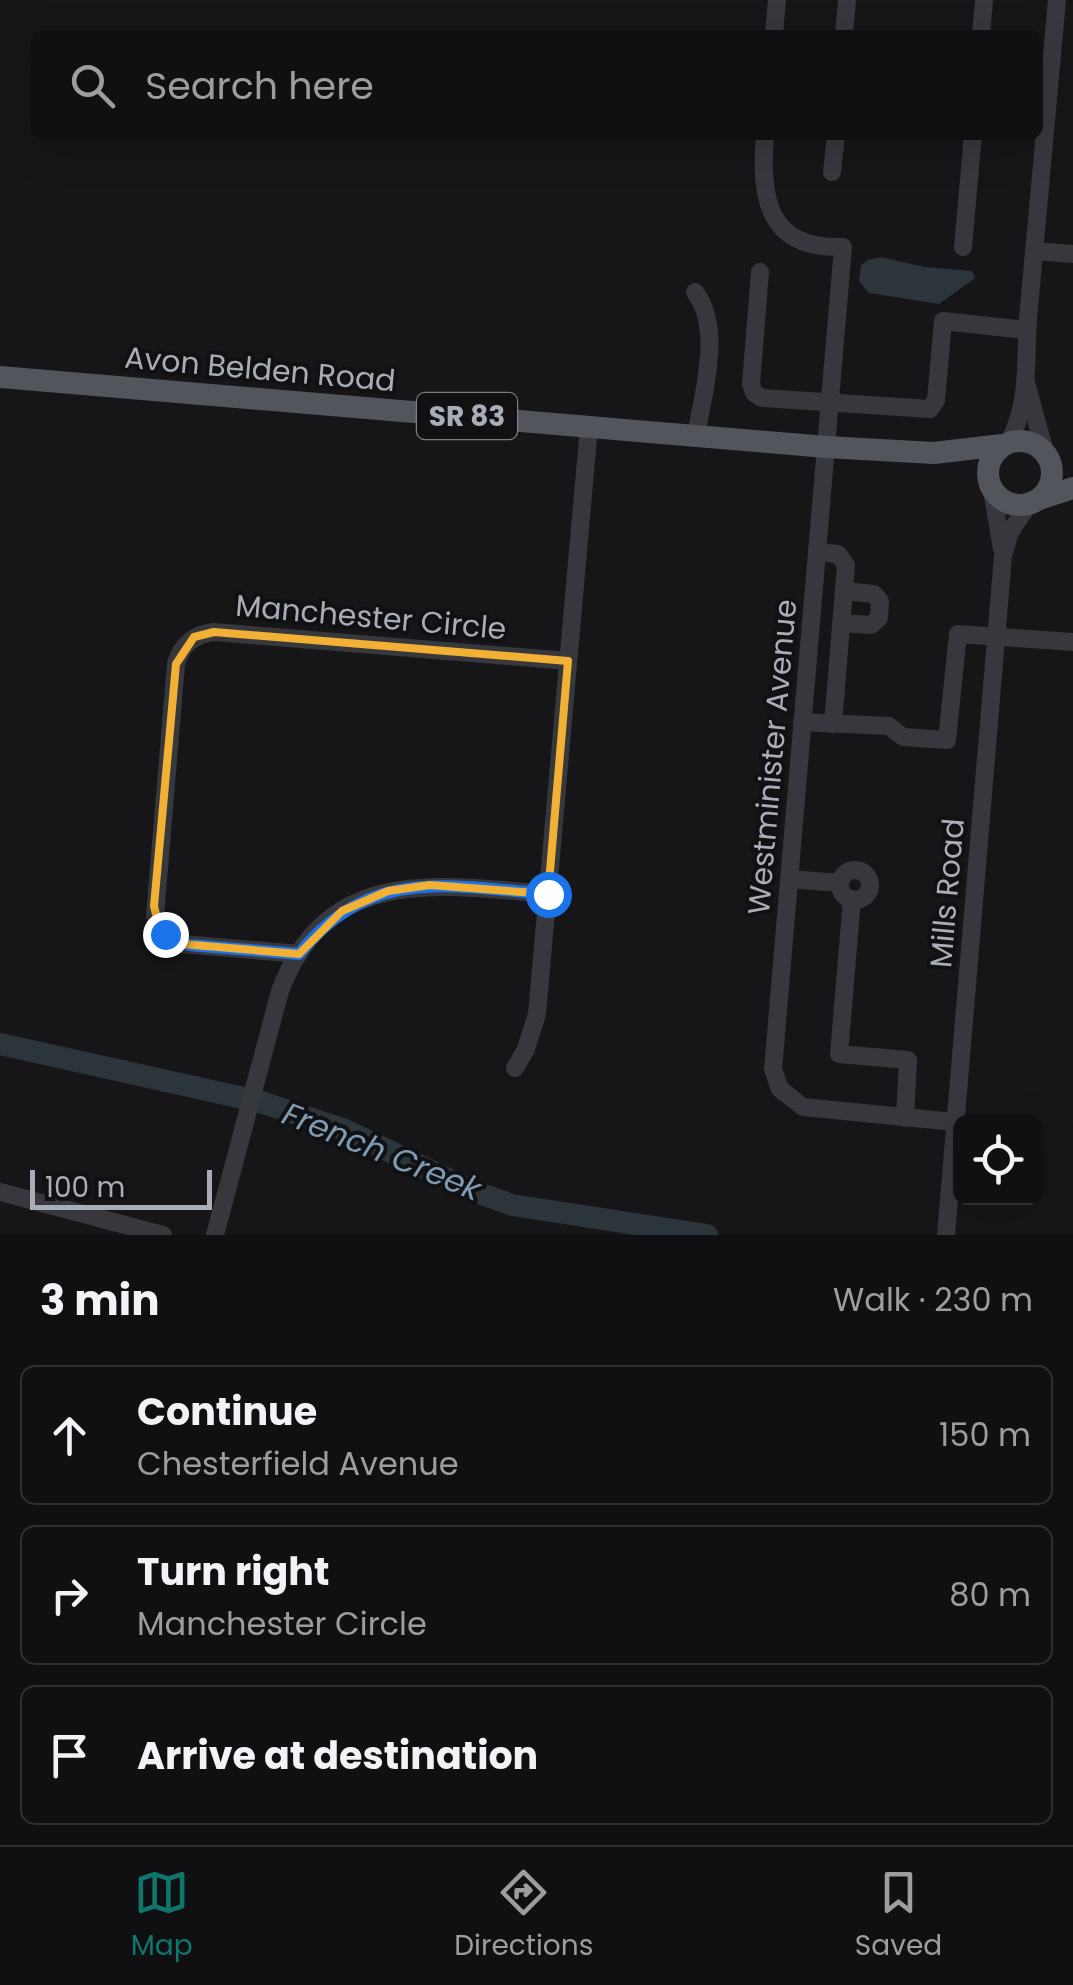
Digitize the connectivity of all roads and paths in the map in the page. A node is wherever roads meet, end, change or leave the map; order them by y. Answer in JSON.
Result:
{"nodes":[{"id":1,"x":776,"y":0,"type":"edge"},
{"id":2,"x":847,"y":0,"type":"edge"},
{"id":3,"x":984,"y":0,"type":"edge"},
{"id":4,"x":1057,"y":0,"type":"edge"},
{"id":5,"x":774,"y":30,"type":"edge"},
{"id":6,"x":844,"y":30,"type":"edge"},
{"id":7,"x":981,"y":30,"type":"edge"},
{"id":8,"x":765,"y":140,"type":"edge"},
{"id":9,"x":835,"y":140,"type":"edge"},
{"id":10,"x":973,"y":140,"type":"edge"},
{"id":11,"x":832,"y":172,"type":"dead end"},
{"id":12,"x":964,"y":247,"type":"dead end"},
{"id":13,"x":1034,"y":251,"type":"junction"},
{"id":14,"x":1073,"y":254,"type":"edge"},
{"id":15,"x":760,"y":272,"type":"dead end"},
{"id":16,"x":695,"y":292,"type":"dead end"},
{"id":17,"x":1026,"y":330,"type":"junction"},
{"id":18,"x":0,"y":377,"type":"edge"},
{"id":19,"x":1027,"y":386,"type":"junction"},
{"id":20,"x":830,"y":403,"type":"junction"},
{"id":21,"x":589,"y":427,"type":"junction"},
{"id":22,"x":696,"y":436,"type":"junction"},
{"id":23,"x":1005,"y":444,"type":"junction"},
{"id":24,"x":826,"y":447,"type":"junction"},
{"id":25,"x":934,"y":453,"type":"junction"},
{"id":26,"x":1048,"y":456,"type":"junction"},
{"id":27,"x":1073,"y":471,"type":"edge"},
{"id":28,"x":990,"y":485,"type":"junction"},
{"id":29,"x":1073,"y":488,"type":"edge"},
{"id":30,"x":1034,"y":502,"type":"junction"},
{"id":31,"x":817,"y":552,"type":"junction"},
{"id":32,"x":1003,"y":556,"type":"junction"},
{"id":33,"x":844,"y":591,"type":"junction"},
{"id":34,"x":841,"y":622,"type":"junction"},
{"id":35,"x":996,"y":638,"type":"junction"},
{"id":36,"x":1073,"y":642,"type":"edge"},
{"id":37,"x":568,"y":661,"type":"junction"},
{"id":38,"x":802,"y":722,"type":"junction"},
{"id":39,"x":833,"y":724,"type":"junction"},
{"id":40,"x":789,"y":880,"type":"junction"},
{"id":41,"x":548,"y":894,"type":"junction"},
{"id":42,"x":299,"y":954,"type":"junction"},
{"id":43,"x":516,"y":1068,"type":"dead end"},
{"id":44,"x":956,"y":1115,"type":"edge"},
{"id":45,"x":905,"y":1118,"type":"junction"},
{"id":46,"x":953,"y":1122,"type":"edge"},
{"id":47,"x":953,"y":1147,"type":"edge"},
{"id":48,"x":0,"y":1192,"type":"edge"},
{"id":49,"x":163,"y":1235,"type":"edge"},
{"id":50,"x":215,"y":1235,"type":"edge"},
{"id":51,"x":946,"y":1235,"type":"edge"}],
"edges":[{"from":1,"to":5,"type":"street"},
{"from":2,"to":6,"type":"street"},
{"from":3,"to":7,"type":"street"},
{"from":4,"to":13,"type":"street"},
{"from":8,"to":20,"type":"street","name":"Westminister Avenue"},
{"from":9,"to":11,"type":"street"},
{"from":10,"to":12,"type":"street"},
{"from":13,"to":14,"type":"street"},
{"from":13,"to":17,"type":"street"},
{"from":15,"to":20,"type":"street"},
{"from":16,"to":22,"type":"street"},
{"from":17,"to":19,"type":"street"},
{"from":17,"to":20,"type":"street"},
{"from":18,"to":21,"type":"main road","name":"Avon Belden Road","number":"SR 83"},
{"from":19,"to":23,"type":"street"},
{"from":19,"to":26,"type":"street"},
{"from":20,"to":24,"type":"street","name":"Westminister Avenue"},
{"from":21,"to":22,"type":"main road","name":"Avon Belden Road","number":"SR 83"},
{"from":21,"to":37,"type":"street"},
{"from":22,"to":24,"type":"main road","name":"Avon Belden Road","number":"SR 83"},
{"from":23,"to":25,"type":"main road","name":"Avon Belden Road","number":"SR 83"},
{"from":23,"to":26,"type":"main road"},
{"from":23,"to":28,"type":"main road"},
{"from":24,"to":25,"type":"main road","name":"Avon Belden Road","number":"SR 83"},
{"from":24,"to":31,"type":"street","name":"Westminister Avenue"},
{"from":25,"to":28,"type":"main road","name":"Avon Belden Road","number":"SR 83"},
{"from":26,"to":27,"type":"main road"},
{"from":26,"to":30,"type":"main road"},
{"from":28,"to":30,"type":"main road"},
{"from":28,"to":32,"type":"street","name":"Mills Road"},
{"from":29,"to":30,"type":"main road"},
{"from":30,"to":32,"type":"street","name":"Mills Road"},
{"from":31,"to":33,"type":"street"},
{"from":31,"to":38,"type":"street","name":"Westminister Avenue"},
{"from":32,"to":35,"type":"street","name":"Mills Road"},
{"from":33,"to":34,"type":"street"},
{"from":33,"to":34,"type":"street"},
{"from":34,"to":39,"type":"street"},
{"from":35,"to":36,"type":"street"},
{"from":35,"to":39,"type":"street"},
{"from":35,"to":44,"type":"street","name":"Mills Road"},
{"from":37,"to":41,"type":"street"},
{"from":37,"to":42,"type":"street","name":"Manchester Circle"},
{"from":38,"to":39,"type":"street"},
{"from":38,"to":40,"type":"street","name":"Westminister Avenue"},
{"from":40,"to":45,"type":"street","name":"Westminister Avenue"},
{"from":40,"to":45,"type":"street"},
{"from":41,"to":42,"type":"street"},
{"from":41,"to":43,"type":"street"},
{"from":42,"to":50,"type":"street"},
{"from":45,"to":46,"type":"street","name":"Westminister Avenue"},
{"from":47,"to":51,"type":"street","name":"Mills Road"},
{"from":48,"to":49,"type":"street"}]}
